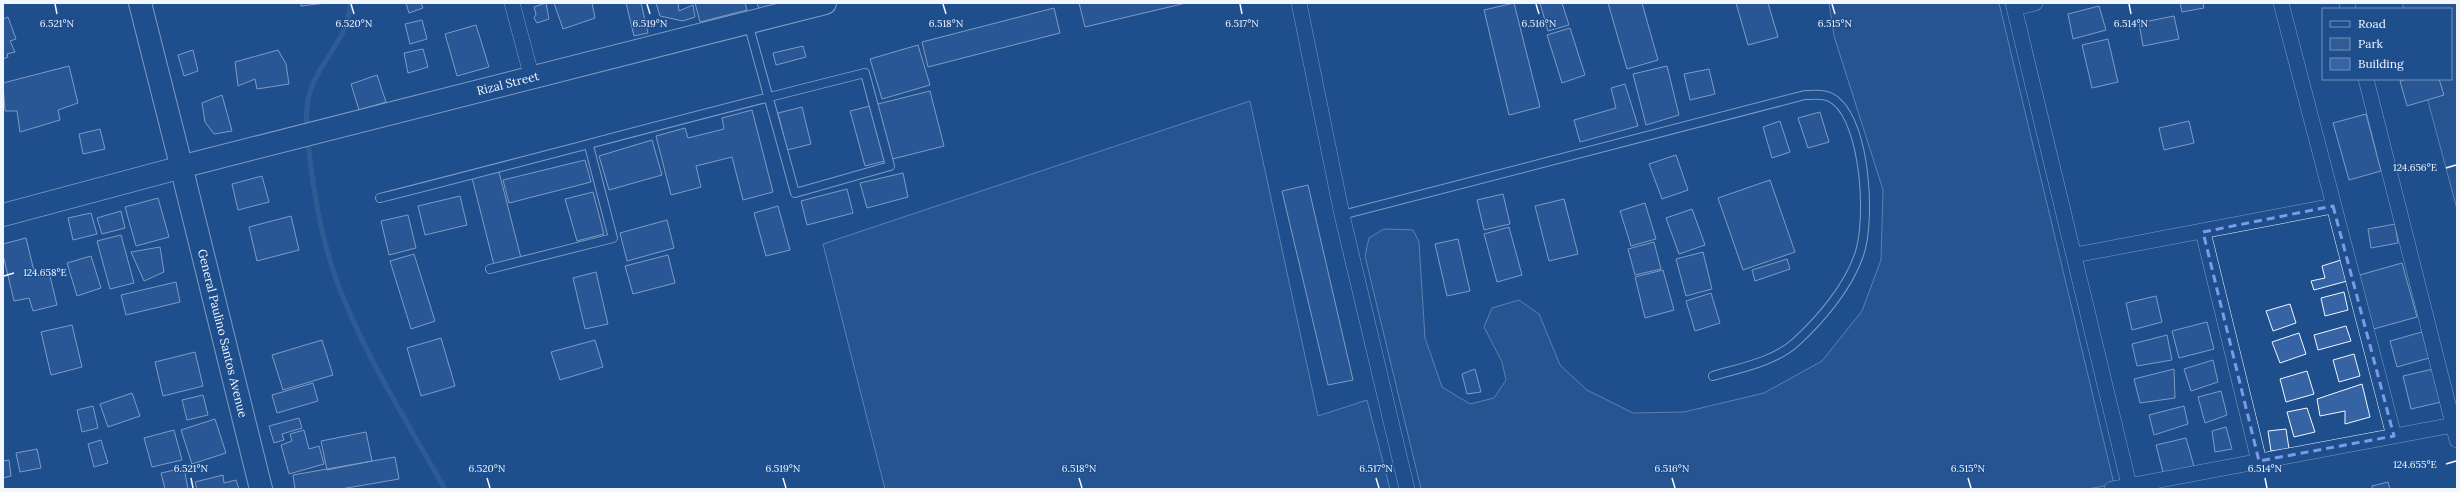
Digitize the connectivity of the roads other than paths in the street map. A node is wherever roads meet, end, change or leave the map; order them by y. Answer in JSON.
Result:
{"nodes":[{"id":1,"x":140,"y":3,"type":"edge"},
{"id":2,"x":512,"y":3,"type":"edge"},
{"id":3,"x":822,"y":3,"type":"edge"},
{"id":4,"x":1299,"y":3,"type":"edge"},
{"id":5,"x":2034,"y":3,"type":"edge"},
{"id":6,"x":2282,"y":3,"type":"edge"},
{"id":7,"x":2013,"y":5,"type":"edge"},
{"id":8,"x":748,"y":22,"type":"junction"},
{"id":9,"x":532,"y":78,"type":"junction"},
{"id":10,"x":2366,"y":80,"type":"edge"},
{"id":11,"x":770,"y":97,"type":"junction"},
{"id":12,"x":589,"y":146,"type":"junction"},
{"id":13,"x":182,"y":167,"type":"junction"},
{"id":14,"x":380,"y":198,"type":"dead end"},
{"id":15,"x":2333,"y":206,"type":"junction"},
{"id":16,"x":3,"y":215,"type":"edge"},
{"id":17,"x":1342,"y":215,"type":"junction"},
{"id":18,"x":2203,"y":232,"type":"junction"},
{"id":19,"x":2075,"y":255,"type":"junction"},
{"id":20,"x":490,"y":269,"type":"dead end"},
{"id":21,"x":1712,"y":376,"type":"dead end"},
{"id":22,"x":2453,"y":425,"type":"junction"},
{"id":23,"x":2394,"y":436,"type":"junction"},
{"id":24,"x":2457,"y":440,"type":"edge"},
{"id":25,"x":2259,"y":461,"type":"junction"},
{"id":26,"x":2129,"y":485,"type":"junction"},
{"id":27,"x":261,"y":489,"type":"edge"},
{"id":28,"x":1407,"y":489,"type":"edge"},
{"id":29,"x":2112,"y":489,"type":"edge"}],
"edges":[{"from":1,"to":13,"type":"main road","name":"General Paulino Santos Avenue"},
{"from":2,"to":9,"type":"street"},
{"from":3,"to":8,"type":"main road","name":"Rizal Street"},
{"from":4,"to":17,"type":"street"},
{"from":5,"to":7,"type":"street"},
{"from":6,"to":15,"type":"street"},
{"from":7,"to":19,"type":"street"},
{"from":8,"to":9,"type":"main road","name":"Rizal Street"},
{"from":8,"to":11,"type":"lane"},
{"from":9,"to":13,"type":"main road","name":"Rizal Street"},
{"from":10,"to":22,"type":"street"},
{"from":11,"to":11,"type":"lane"},
{"from":11,"to":12,"type":"lane"},
{"from":12,"to":14,"type":"lane"},
{"from":12,"to":20,"type":"lane"},
{"from":13,"to":16,"type":"main road","name":"Rizal Street"},
{"from":13,"to":27,"type":"main road","name":"General Paulino Santos Avenue"},
{"from":15,"to":18,"type":"street"},
{"from":15,"to":23,"type":"street"},
{"from":17,"to":21,"type":"lane"},
{"from":17,"to":28,"type":"street"},
{"from":18,"to":19,"type":"street"},
{"from":18,"to":25,"type":"street"},
{"from":19,"to":26,"type":"street"},
{"from":22,"to":23,"type":"street"},
{"from":22,"to":24,"type":"street"},
{"from":23,"to":25,"type":"street"},
{"from":25,"to":26,"type":"street"},
{"from":26,"to":29,"type":"street"}]}
